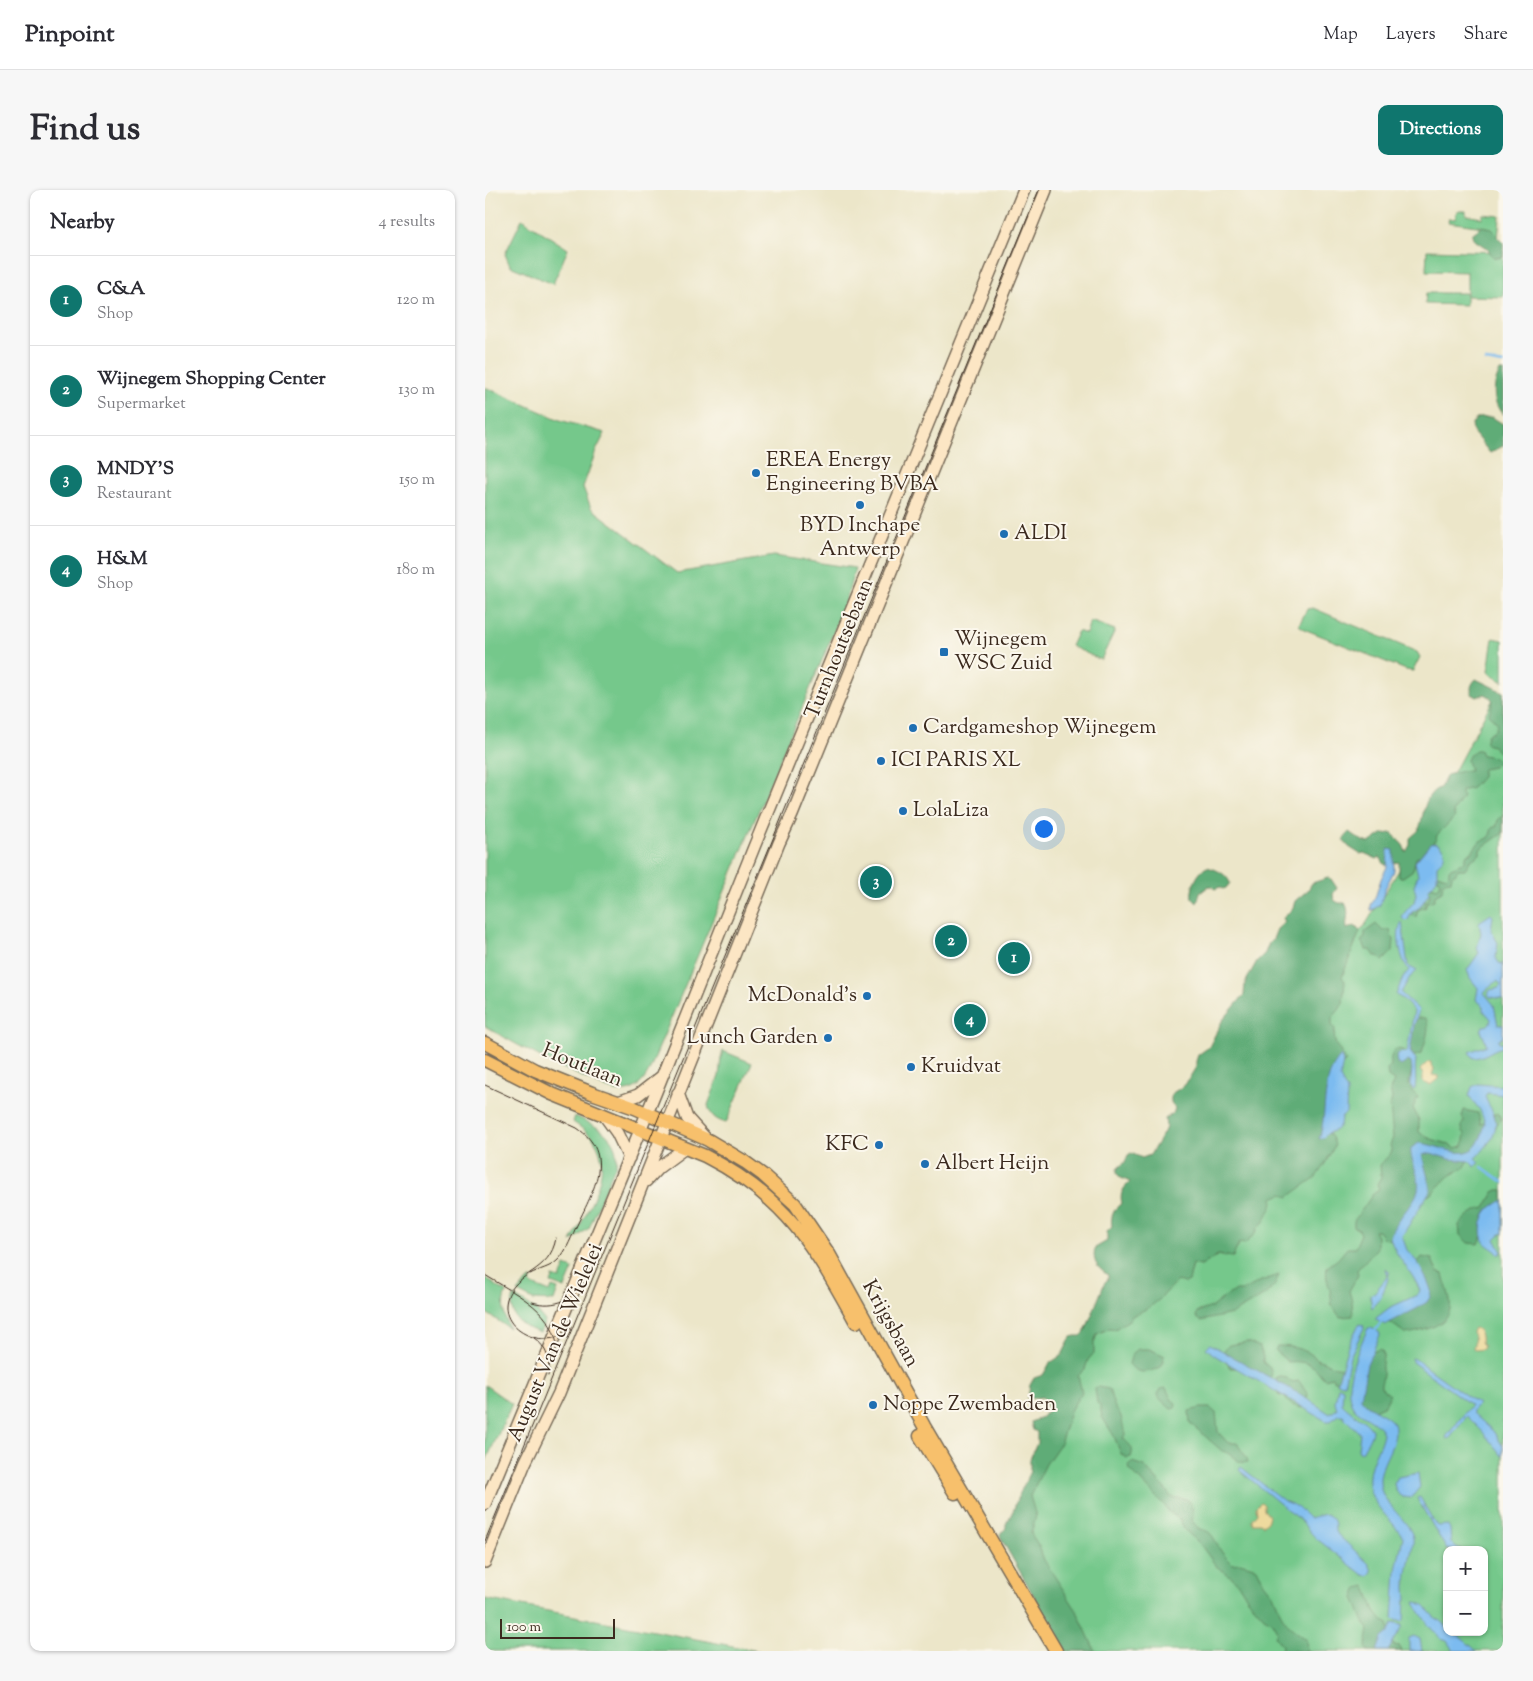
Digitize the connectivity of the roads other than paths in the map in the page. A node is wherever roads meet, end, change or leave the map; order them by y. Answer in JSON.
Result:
{"nodes":[{"id":1,"x":1024,"y":190,"type":"edge"},
{"id":2,"x":1046,"y":190,"type":"edge"},
{"id":3,"x":485,"y":1043,"type":"edge"},
{"id":4,"x":485,"y":1060,"type":"edge"},
{"id":5,"x":662,"y":1076,"type":"junction"},
{"id":6,"x":678,"y":1093,"type":"junction"},
{"id":7,"x":618,"y":1102,"type":"junction"},
{"id":8,"x":647,"y":1113,"type":"junction"},
{"id":9,"x":604,"y":1115,"type":"junction"},
{"id":10,"x":666,"y":1121,"type":"junction"},
{"id":11,"x":640,"y":1130,"type":"junction"},
{"id":12,"x":659,"y":1138,"type":"junction"},
{"id":13,"x":708,"y":1140,"type":"junction"},
{"id":14,"x":685,"y":1148,"type":"junction"},
{"id":15,"x":629,"y":1158,"type":"junction"},
{"id":16,"x":639,"y":1194,"type":"junction"},
{"id":17,"x":485,"y":1504,"type":"edge"},
{"id":18,"x":485,"y":1562,"type":"edge"},
{"id":19,"x":1047,"y":1651,"type":"edge"},
{"id":20,"x":1056,"y":1651,"type":"edge"}],
"edges":[{"from":1,"to":5,"type":"main road","name":"Turnhoutsebaan"},
{"from":2,"to":6,"type":"main road","name":"Turnhoutsebaan"},
{"from":3,"to":7,"type":"main road","name":"Houtlaan"},
{"from":4,"to":9,"type":"main road","name":"Houtlaan"},
{"from":5,"to":7,"type":"main road"},
{"from":5,"to":8,"type":"main road","name":"Turnhoutsebaan"},
{"from":6,"to":10,"type":"main road","name":"Turnhoutsebaan"},
{"from":6,"to":13,"type":"main road"},
{"from":7,"to":8,"type":"main road","name":"Houtlaan"},
{"from":8,"to":10,"type":"main road","name":"Houtlaan"},
{"from":8,"to":11,"type":"main road","name":"Turnhoutsebaan"},
{"from":9,"to":11,"type":"main road","name":"Houtlaan"},
{"from":9,"to":15,"type":"main road"},
{"from":10,"to":12,"type":"main road","name":"Turnhoutsebaan"},
{"from":10,"to":13,"type":"main road","name":"Krijgsbaan"},
{"from":11,"to":12,"type":"main road","name":"Houtlaan"},
{"from":11,"to":15,"type":"main road","name":"August Van de Wielelei"},
{"from":12,"to":14,"type":"main road","name":"Krijgsbaan"},
{"from":12,"to":16,"type":"main road","name":"Turnhoutsebaan"},
{"from":13,"to":20,"type":"main road","name":"Krijgsbaan"},
{"from":14,"to":16,"type":"main road"},
{"from":14,"to":19,"type":"main road","name":"Krijgsbaan"},
{"from":15,"to":17,"type":"main road","name":"August Van de Wielelei"},
{"from":16,"to":18,"type":"main road","name":"August Van de Wielelei"}]}
